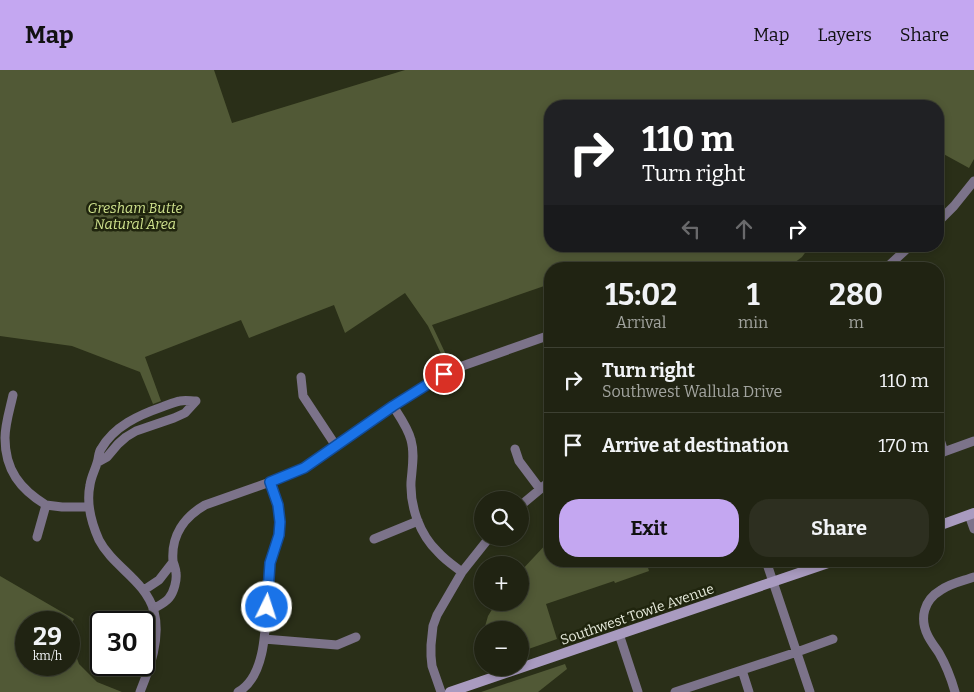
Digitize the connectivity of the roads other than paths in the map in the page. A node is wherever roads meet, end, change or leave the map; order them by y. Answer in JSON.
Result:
{"nodes":[{"id":1,"x":974,"y":181,"type":"edge"},
{"id":2,"x":944,"y":216,"type":"edge"},
{"id":3,"x":903,"y":252,"type":"edge"},
{"id":4,"x":893,"y":262,"type":"edge"},
{"id":5,"x":544,"y":337,"type":"edge"},
{"id":6,"x":301,"y":377,"type":"dead end"},
{"id":7,"x":13,"y":395,"type":"dead end"},
{"id":8,"x":393,"y":406,"type":"junction"},
{"id":9,"x":974,"y":441,"type":"edge"},
{"id":10,"x":336,"y":446,"type":"junction"},
{"id":11,"x":515,"y":449,"type":"dead end"},
{"id":12,"x":944,"y":452,"type":"edge"},
{"id":13,"x":3,"y":456,"type":"edge"},
{"id":14,"x":98,"y":462,"type":"junction"},
{"id":15,"x":270,"y":482,"type":"junction"},
{"id":16,"x":544,"y":486,"type":"edge"},
{"id":17,"x":540,"y":489,"type":"junction"},
{"id":18,"x":529,"y":498,"type":"edge"},
{"id":19,"x":46,"y":505,"type":"junction"},
{"id":20,"x":89,"y":507,"type":"junction"},
{"id":21,"x":972,"y":514,"type":"edge"},
{"id":22,"x":418,"y":521,"type":"junction"},
{"id":23,"x":944,"y":524,"type":"edge"},
{"id":24,"x":974,"y":529,"type":"edge"},
{"id":25,"x":37,"y":538,"type":"dead end"},
{"id":26,"x":374,"y":539,"type":"dead end"},
{"id":27,"x":482,"y":546,"type":"edge"},
{"id":28,"x":173,"y":562,"type":"junction"},
{"id":29,"x":768,"y":567,"type":"edge"},
{"id":30,"x":817,"y":567,"type":"edge"},
{"id":31,"x":462,"y":572,"type":"junction"},
{"id":32,"x":974,"y":577,"type":"edge"},
{"id":33,"x":774,"y":582,"type":"junction"},
{"id":34,"x":144,"y":590,"type":"junction"},
{"id":35,"x":154,"y":611,"type":"joint"},
{"id":36,"x":155,"y":620,"type":"edge"},
{"id":37,"x":619,"y":634,"type":"junction"},
{"id":38,"x":356,"y":637,"type":"dead end"},
{"id":39,"x":155,"y":638,"type":"edge"},
{"id":40,"x":264,"y":639,"type":"junction"},
{"id":41,"x":833,"y":639,"type":"dead end"},
{"id":42,"x":797,"y":652,"type":"junction"},
{"id":43,"x":742,"y":670,"type":"junction"},
{"id":44,"x":146,"y":676,"type":"edge"},
{"id":45,"x":140,"y":692,"type":"edge"},
{"id":46,"x":238,"y":692,"type":"edge"},
{"id":47,"x":441,"y":692,"type":"edge"},
{"id":48,"x":450,"y":692,"type":"edge"},
{"id":49,"x":638,"y":692,"type":"edge"},
{"id":50,"x":675,"y":692,"type":"edge"},
{"id":51,"x":749,"y":692,"type":"edge"},
{"id":52,"x":810,"y":692,"type":"edge"},
{"id":53,"x":955,"y":692,"type":"edge"}],
"edges":[{"from":1,"to":2,"type":"street"},
{"from":3,"to":4,"type":"street"},
{"from":5,"to":8,"type":"street"},
{"from":6,"to":10,"type":"street"},
{"from":7,"to":13,"type":"street"},
{"from":8,"to":10,"type":"street"},
{"from":8,"to":22,"type":"street"},
{"from":9,"to":12,"type":"street"},
{"from":10,"to":15,"type":"street"},
{"from":11,"to":17,"type":"street"},
{"from":13,"to":19,"type":"street"},
{"from":14,"to":14,"type":"street"},
{"from":14,"to":20,"type":"street"},
{"from":15,"to":28,"type":"street"},
{"from":15,"to":40,"type":"street"},
{"from":16,"to":17,"type":"street"},
{"from":17,"to":18,"type":"street"},
{"from":19,"to":20,"type":"street"},
{"from":19,"to":25,"type":"street"},
{"from":20,"to":34,"type":"street"},
{"from":21,"to":23,"type":"main road"},
{"from":21,"to":24,"type":"street"},
{"from":22,"to":26,"type":"street"},
{"from":22,"to":31,"type":"street"},
{"from":27,"to":31,"type":"street"},
{"from":28,"to":34,"type":"street"},
{"from":28,"to":35,"type":"street"},
{"from":29,"to":33,"type":"street"},
{"from":30,"to":33,"type":"main road","name":"Southwest Towle Avenue"},
{"from":31,"to":47,"type":"street"},
{"from":32,"to":53,"type":"street"},
{"from":33,"to":37,"type":"main road","name":"Southwest Towle Avenue"},
{"from":33,"to":42,"type":"street"},
{"from":34,"to":35,"type":"street"},
{"from":36,"to":39,"type":"street"},
{"from":37,"to":48,"type":"main road","name":"Southwest Towle Avenue"},
{"from":37,"to":49,"type":"street"},
{"from":38,"to":40,"type":"street"},
{"from":40,"to":46,"type":"street"},
{"from":41,"to":42,"type":"street"},
{"from":42,"to":43,"type":"street"},
{"from":42,"to":52,"type":"street"},
{"from":43,"to":50,"type":"street"},
{"from":43,"to":51,"type":"street"},
{"from":44,"to":45,"type":"street"}]}
